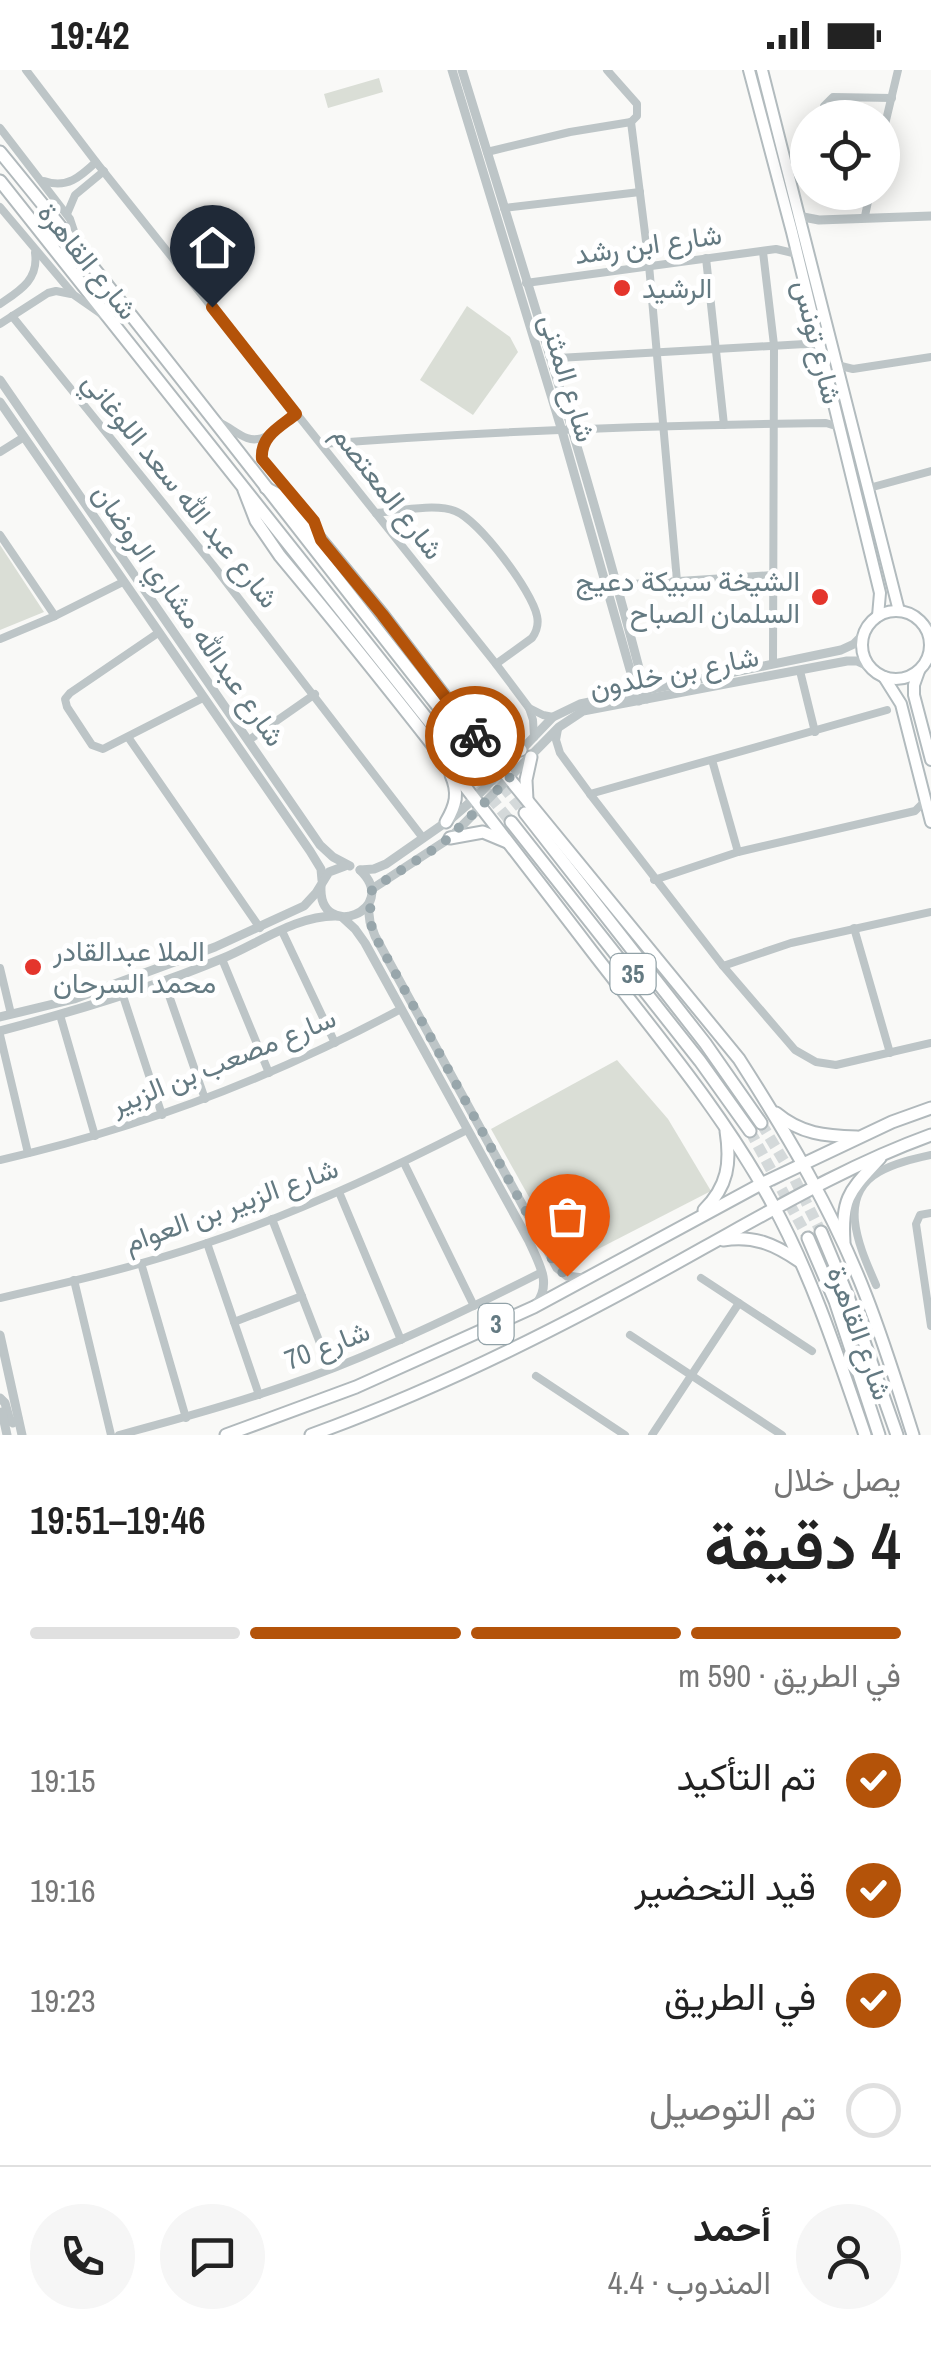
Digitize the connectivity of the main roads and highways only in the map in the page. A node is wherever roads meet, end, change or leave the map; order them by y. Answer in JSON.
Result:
{"nodes":[{"id":1,"x":749,"y":70,"type":"edge"},
{"id":2,"x":762,"y":70,"type":"edge"},
{"id":3,"x":0,"y":141,"type":"edge"},
{"id":4,"x":0,"y":152,"type":"edge"},
{"id":5,"x":19,"y":174,"type":"junction"},
{"id":6,"x":0,"y":181,"type":"edge"},
{"id":7,"x":0,"y":190,"type":"edge"},
{"id":8,"x":19,"y":206,"type":"junction"},
{"id":9,"x":797,"y":235,"type":"junction"},
{"id":10,"x":266,"y":488,"type":"junction"},
{"id":11,"x":244,"y":490,"type":"junction"},
{"id":12,"x":869,"y":550,"type":"junction"},
{"id":13,"x":884,"y":551,"type":"junction"},
{"id":14,"x":900,"y":611,"type":"junction"},
{"id":15,"x":878,"y":616,"type":"junction"},
{"id":16,"x":928,"y":627,"type":"edge"},
{"id":17,"x":930,"y":653,"type":"edge"},
{"id":18,"x":919,"y":671,"type":"junction"},
{"id":19,"x":883,"y":677,"type":"junction"},
{"id":20,"x":903,"y":714,"type":"junction"},
{"id":21,"x":920,"y":719,"type":"junction"},
{"id":22,"x":929,"y":740,"type":"edge"},
{"id":23,"x":476,"y":746,"type":"junction"},
{"id":24,"x":460,"y":759,"type":"tunnel mouth"},
{"id":25,"x":931,"y":760,"type":"edge"},
{"id":26,"x":445,"y":762,"type":"junction"},
{"id":27,"x":526,"y":806,"type":"junction"},
{"id":28,"x":930,"y":820,"type":"edge"},
{"id":29,"x":446,"y":822,"type":"road end"},
{"id":30,"x":511,"y":822,"type":"tunnel mouth"},
{"id":31,"x":450,"y":838,"type":"road end"},
{"id":32,"x":509,"y":843,"type":"junction"},
{"id":33,"x":768,"y":1106,"type":"junction"},
{"id":34,"x":931,"y":1107,"type":"edge"},
{"id":35,"x":726,"y":1127,"type":"junction"},
{"id":36,"x":931,"y":1135,"type":"edge"},
{"id":37,"x":861,"y":1137,"type":"junction"},
{"id":38,"x":884,"y":1153,"type":"junction"},
{"id":39,"x":801,"y":1165,"type":"junction"},
{"id":40,"x":761,"y":1184,"type":"junction"},
{"id":41,"x":813,"y":1186,"type":"junction"},
{"id":42,"x":774,"y":1207,"type":"junction"},
{"id":43,"x":689,"y":1222,"type":"junction"},
{"id":44,"x":821,"y":1232,"type":"tunnel mouth"},
{"id":45,"x":808,"y":1238,"type":"tunnel mouth"},
{"id":46,"x":844,"y":1246,"type":"junction"},
{"id":47,"x":705,"y":1247,"type":"junction"},
{"id":48,"x":800,"y":1262,"type":"junction"},
{"id":49,"x":226,"y":1435,"type":"edge"},
{"id":50,"x":312,"y":1435,"type":"edge"},
{"id":51,"x":866,"y":1435,"type":"edge"},
{"id":52,"x":879,"y":1435,"type":"edge"},
{"id":53,"x":897,"y":1435,"type":"edge"},
{"id":54,"x":912,"y":1435,"type":"edge"}],
"edges":[{"from":1,"to":9,"type":"main road","name":"شارع تونس"},
{"from":2,"to":9,"type":"main road","name":"شارع تونس"},
{"from":3,"to":5,"type":"main road"},
{"from":4,"to":5,"type":"main road","name":"شارع القاهرة"},
{"from":5,"to":10,"type":"main road","name":"شارع القاهرة"},
{"from":6,"to":8,"type":"main road","name":"شارع القاهرة"},
{"from":7,"to":8,"type":"main road"},
{"from":8,"to":11,"type":"main road","name":"شارع القاهرة"},
{"from":9,"to":12,"type":"main road","name":"شارع تونس"},
{"from":9,"to":13,"type":"main road","name":"شارع تونس"},
{"from":10,"to":23,"type":"main road","name":"شارع القاهرة"},
{"from":10,"to":23,"type":"main road"},
{"from":11,"to":24,"type":"main road","name":"شارع القاهرة"},
{"from":11,"to":26,"type":"main road"},
{"from":12,"to":13,"type":"main road"},
{"from":12,"to":15,"type":"main road","name":"شارع تونس"},
{"from":13,"to":14,"type":"main road","name":"شارع تونس"},
{"from":14,"to":15,"type":"main road"},
{"from":14,"to":16,"type":"main road"},
{"from":15,"to":19,"type":"main road"},
{"from":16,"to":17,"type":"main road"},
{"from":17,"to":18,"type":"main road"},
{"from":18,"to":19,"type":"main road"},
{"from":18,"to":21,"type":"main road"},
{"from":19,"to":20,"type":"main road"},
{"from":20,"to":21,"type":"main road"},
{"from":20,"to":28,"type":"main road"},
{"from":21,"to":22,"type":"main road"},
{"from":22,"to":25,"type":"main road"},
{"from":23,"to":27,"type":"main road"},
{"from":23,"to":27,"type":"main road"},
{"from":26,"to":29,"type":"main road"},
{"from":26,"to":32,"type":"main road"},
{"from":27,"to":30,"type":"main road","number":"35"},
{"from":27,"to":33,"type":"main road"},
{"from":31,"to":32,"type":"main road"},
{"from":32,"to":35,"type":"main road"},
{"from":33,"to":37,"type":"main road"},
{"from":33,"to":39,"type":"main road"},
{"from":34,"to":37,"type":"main road","number":"3"},
{"from":35,"to":40,"type":"main road"},
{"from":35,"to":43,"type":"main road"},
{"from":36,"to":38,"type":"main road","number":"3"},
{"from":37,"to":39,"type":"main road","number":"3"},
{"from":38,"to":41,"type":"main road","number":"3"},
{"from":38,"to":46,"type":"main road"},
{"from":39,"to":40,"type":"main road","number":"3"},
{"from":39,"to":41,"type":"main road"},
{"from":40,"to":42,"type":"main road"},
{"from":40,"to":43,"type":"main road","number":"3"},
{"from":41,"to":42,"type":"main road","number":"3"},
{"from":41,"to":46,"type":"main road"},
{"from":42,"to":47,"type":"main road","number":"3"},
{"from":42,"to":48,"type":"main road"},
{"from":43,"to":49,"type":"main road","number":"3"},
{"from":44,"to":53,"type":"main road","name":"شارع القاهرة"},
{"from":45,"to":52,"type":"main road","name":"شارع القاهرة"},
{"from":46,"to":54,"type":"main road"},
{"from":47,"to":48,"type":"main road"},
{"from":47,"to":50,"type":"main road","number":"3"},
{"from":48,"to":51,"type":"main road"}]}
